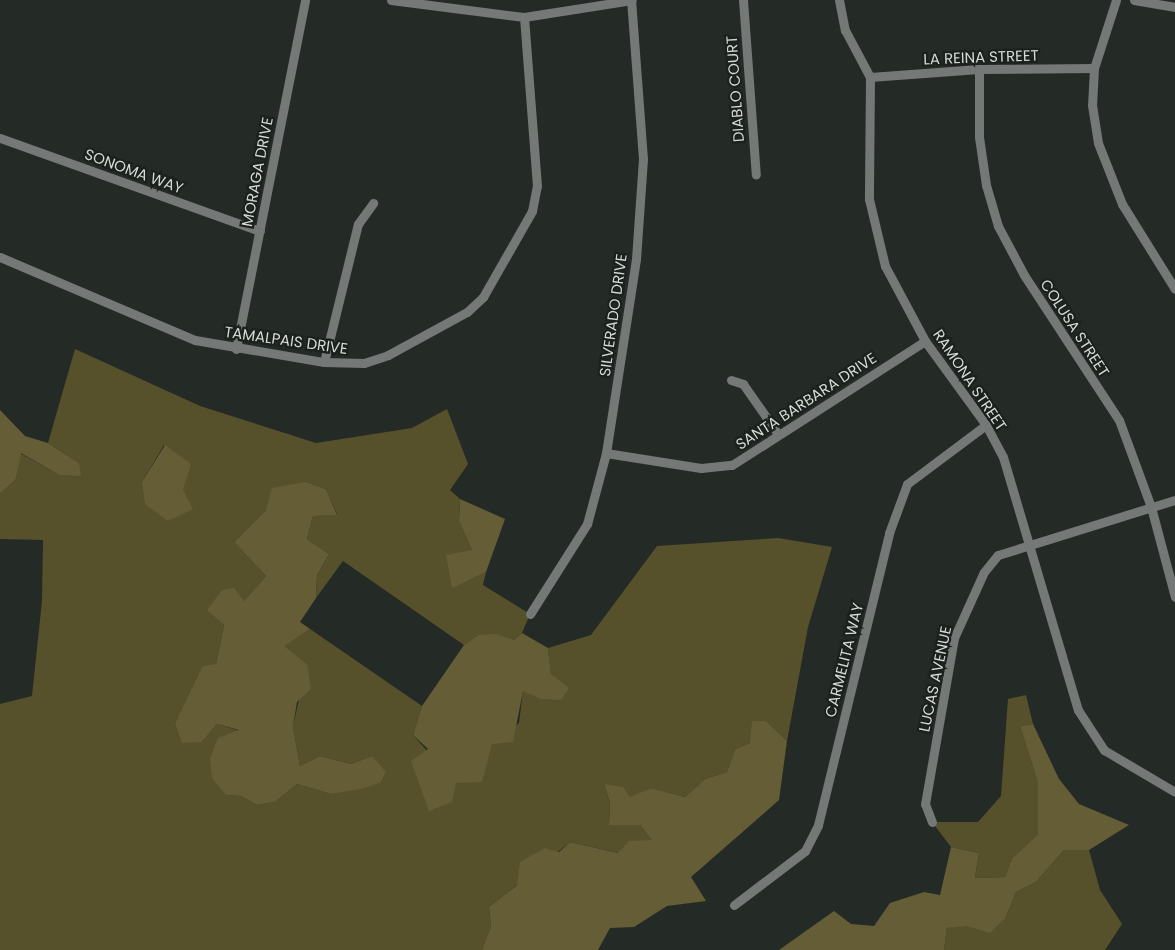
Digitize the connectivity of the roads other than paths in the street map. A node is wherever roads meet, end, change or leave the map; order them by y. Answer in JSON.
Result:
{"nodes":[{"id":1,"x":305,"y":0,"type":"edge"},
{"id":2,"x":391,"y":0,"type":"edge"},
{"id":3,"x":632,"y":0,"type":"edge"},
{"id":4,"x":743,"y":0,"type":"edge"},
{"id":5,"x":839,"y":0,"type":"edge"},
{"id":6,"x":1116,"y":0,"type":"edge"},
{"id":7,"x":1134,"y":0,"type":"edge"},
{"id":8,"x":409,"y":1,"type":"edge"},
{"id":9,"x":1175,"y":8,"type":"edge"},
{"id":10,"x":524,"y":17,"type":"junction"},
{"id":11,"x":1094,"y":68,"type":"junction"},
{"id":12,"x":979,"y":69,"type":"junction"},
{"id":13,"x":870,"y":77,"type":"junction"},
{"id":14,"x":0,"y":138,"type":"edge"},
{"id":15,"x":756,"y":176,"type":"dead end"},
{"id":16,"x":373,"y":203,"type":"dead end"},
{"id":17,"x":260,"y":231,"type":"junction"},
{"id":18,"x":0,"y":257,"type":"edge"},
{"id":19,"x":1175,"y":288,"type":"edge"},
{"id":20,"x":925,"y":341,"type":"junction"},
{"id":21,"x":236,"y":349,"type":"junction"},
{"id":22,"x":324,"y":362,"type":"junction"},
{"id":23,"x":731,"y":380,"type":"dead end"},
{"id":24,"x":986,"y":425,"type":"junction"},
{"id":25,"x":778,"y":434,"type":"junction"},
{"id":26,"x":606,"y":453,"type":"junction"},
{"id":27,"x":1175,"y":500,"type":"edge"},
{"id":28,"x":1151,"y":507,"type":"junction"},
{"id":29,"x":1030,"y":545,"type":"junction"},
{"id":30,"x":1175,"y":597,"type":"edge"},
{"id":31,"x":530,"y":614,"type":"dead end"},
{"id":32,"x":1175,"y":792,"type":"edge"},
{"id":33,"x":932,"y":822,"type":"dead end"},
{"id":34,"x":734,"y":905,"type":"dead end"}],
"edges":[{"from":1,"to":17,"type":"street","name":"MORAGA DRIVE"},
{"from":2,"to":8,"type":"street"},
{"from":3,"to":10,"type":"street"},
{"from":3,"to":26,"type":"street","name":"SILVERADO DRIVE"},
{"from":4,"to":15,"type":"street","name":"DIABLO COURT"},
{"from":5,"to":13,"type":"street","name":"RAMONA STREET"},
{"from":6,"to":11,"type":"street"},
{"from":7,"to":9,"type":"street"},
{"from":8,"to":10,"type":"street"},
{"from":10,"to":22,"type":"street","name":"TAMALPAIS DRIVE"},
{"from":11,"to":12,"type":"street","name":"LA REINA STREET"},
{"from":11,"to":19,"type":"street"},
{"from":12,"to":13,"type":"street","name":"LA REINA STREET"},
{"from":12,"to":28,"type":"street","name":"COLUSA STREET"},
{"from":13,"to":20,"type":"street","name":"RAMONA STREET"},
{"from":14,"to":17,"type":"street","name":"SONOMA WAY"},
{"from":16,"to":22,"type":"street"},
{"from":17,"to":21,"type":"street","name":"MORAGA DRIVE"},
{"from":18,"to":21,"type":"street","name":"TAMALPAIS DRIVE"},
{"from":20,"to":24,"type":"street","name":"RAMONA STREET"},
{"from":20,"to":25,"type":"street","name":"SANTA BARBARA DRIVE"},
{"from":21,"to":22,"type":"street","name":"TAMALPAIS DRIVE"},
{"from":23,"to":25,"type":"street"},
{"from":24,"to":29,"type":"street","name":"RAMONA STREET"},
{"from":24,"to":34,"type":"street","name":"CARMELITA WAY"},
{"from":25,"to":26,"type":"street","name":"SANTA BARBARA DRIVE"},
{"from":26,"to":31,"type":"street","name":"SILVERADO DRIVE"},
{"from":27,"to":28,"type":"street","name":"LUCAS AVENUE"},
{"from":28,"to":29,"type":"street","name":"LUCAS AVENUE"},
{"from":28,"to":30,"type":"street","name":"COLUSA STREET"},
{"from":29,"to":32,"type":"street","name":"RAMONA STREET"},
{"from":29,"to":33,"type":"street","name":"LUCAS AVENUE"}]}
